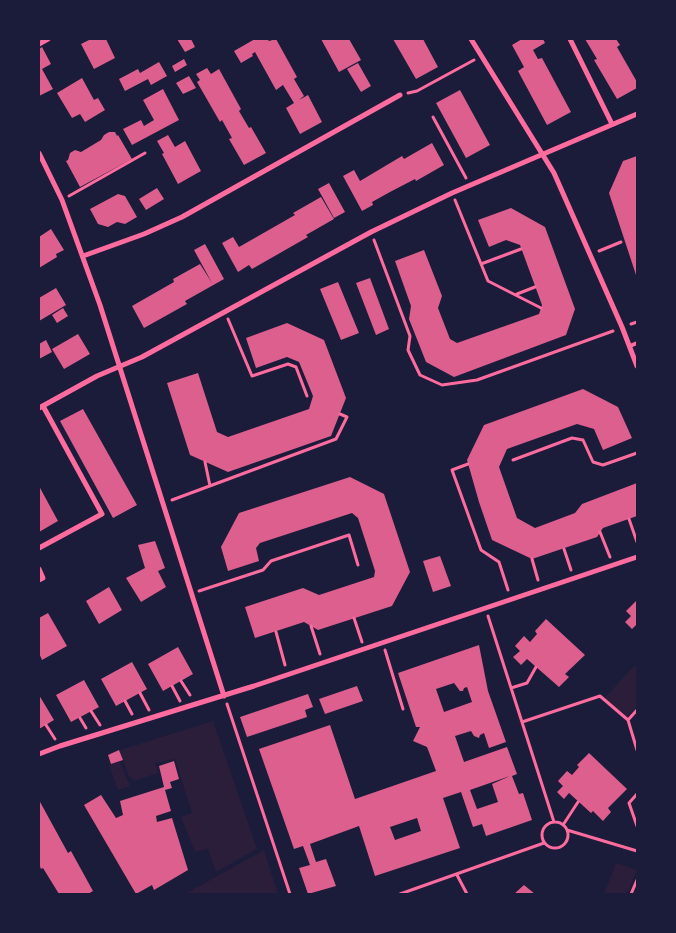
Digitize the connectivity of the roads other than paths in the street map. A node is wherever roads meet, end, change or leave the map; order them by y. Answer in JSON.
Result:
{"nodes":[{"id":1,"x":48,"y":39,"type":"edge"},
{"id":2,"x":471,"y":39,"type":"edge"},
{"id":3,"x":570,"y":39,"type":"edge"},
{"id":4,"x":39,"y":44,"type":"edge"},
{"id":5,"x":400,"y":95,"type":"road end"},
{"id":6,"x":637,"y":114,"type":"edge"},
{"id":7,"x":612,"y":124,"type":"junction"},
{"id":8,"x":39,"y":153,"type":"edge"},
{"id":9,"x":541,"y":154,"type":"junction"},
{"id":10,"x":83,"y":256,"type":"junction"},
{"id":11,"x":637,"y":343,"type":"edge"},
{"id":12,"x":630,"y":346,"type":"junction"},
{"id":13,"x":120,"y":366,"type":"junction"},
{"id":14,"x":637,"y":366,"type":"edge"},
{"id":15,"x":41,"y":407,"type":"edge"},
{"id":16,"x":39,"y":548,"type":"edge"},
{"id":17,"x":637,"y":557,"type":"edge"},
{"id":18,"x":39,"y":569,"type":"edge"},
{"id":19,"x":39,"y":580,"type":"edge"},
{"id":20,"x":224,"y":696,"type":"junction"},
{"id":21,"x":39,"y":754,"type":"edge"}],
"edges":[{"from":1,"to":4,"type":"street"},
{"from":2,"to":9,"type":"street"},
{"from":3,"to":7,"type":"street"},
{"from":5,"to":10,"type":"street"},
{"from":6,"to":7,"type":"street"},
{"from":7,"to":9,"type":"street"},
{"from":8,"to":10,"type":"street"},
{"from":9,"to":12,"type":"street"},
{"from":9,"to":13,"type":"street"},
{"from":10,"to":13,"type":"street"},
{"from":11,"to":12,"type":"lane"},
{"from":12,"to":14,"type":"street"},
{"from":13,"to":15,"type":"street"},
{"from":13,"to":20,"type":"street"},
{"from":15,"to":16,"type":"street"},
{"from":17,"to":20,"type":"street"},
{"from":18,"to":19,"type":"street"},
{"from":20,"to":21,"type":"street"}]}
